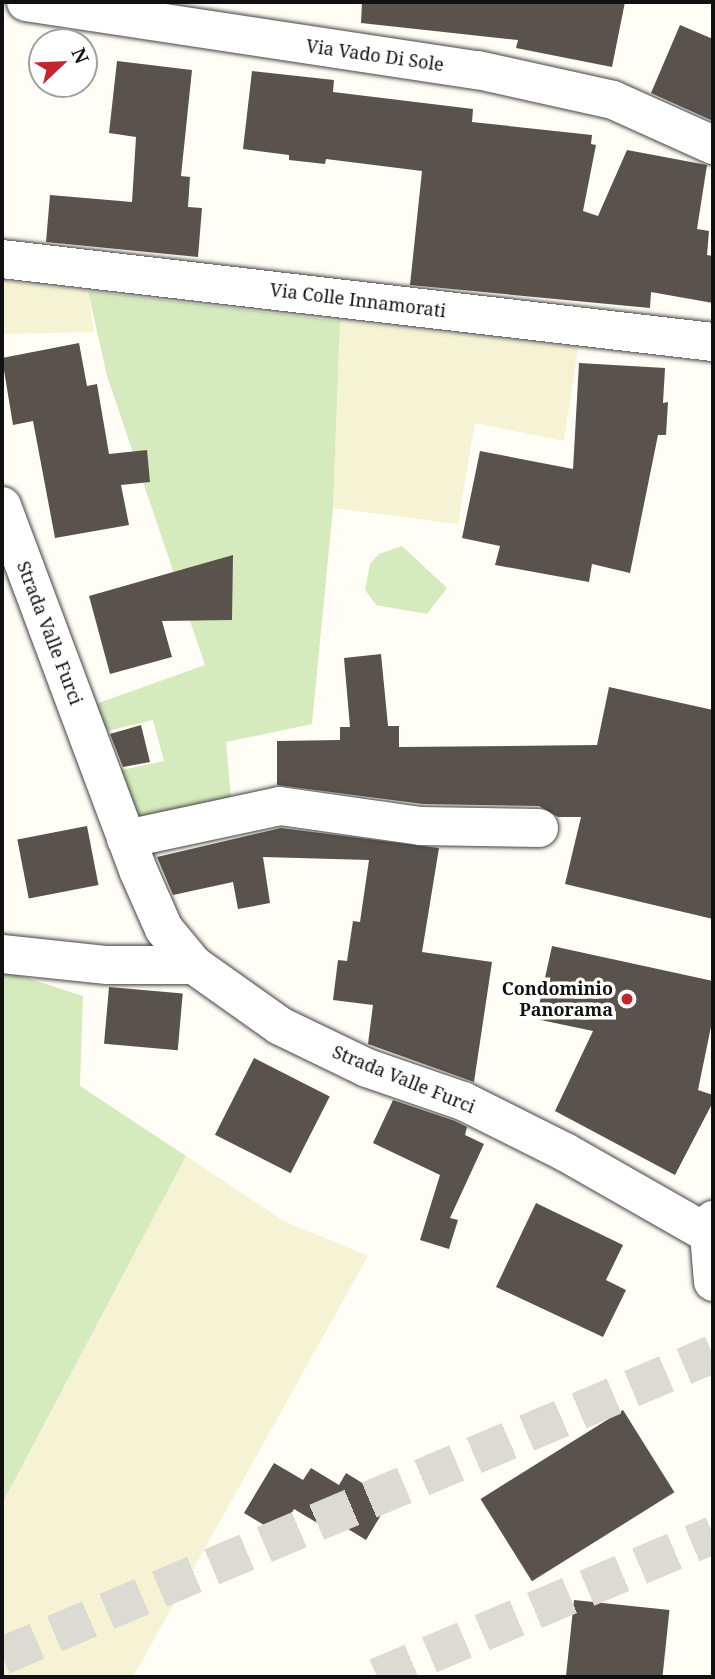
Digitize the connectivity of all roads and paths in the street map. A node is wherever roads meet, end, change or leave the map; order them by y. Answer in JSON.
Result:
{"nodes":[{"id":1,"x":26,"y":2,"type":"edge"},
{"id":2,"x":713,"y":145,"type":"edge"},
{"id":3,"x":2,"y":259,"type":"edge"},
{"id":4,"x":713,"y":342,"type":"edge"},
{"id":5,"x":2,"y":506,"type":"edge"},
{"id":6,"x":539,"y":828,"type":"dead end"},
{"id":7,"x":126,"y":839,"type":"junction"},
{"id":8,"x":2,"y":954,"type":"edge"},
{"id":9,"x":194,"y":965,"type":"junction"},
{"id":10,"x":711,"y":1227,"type":"edge"},
{"id":11,"x":713,"y":1282,"type":"edge"}],
"edges":[{"from":1,"to":2,"type":"street","name":"Via Vado Di Sole"},
{"from":3,"to":4,"type":"street","name":"Via Colle Innamorati"},
{"from":5,"to":7,"type":"street","name":"Strada Valle Furci"},
{"from":6,"to":7,"type":"street"},
{"from":7,"to":9,"type":"street","name":"Strada Valle Furci"},
{"from":8,"to":9,"type":"street"},
{"from":9,"to":10,"type":"street","name":"Strada Valle Furci"},
{"from":10,"to":11,"type":"street"}]}
